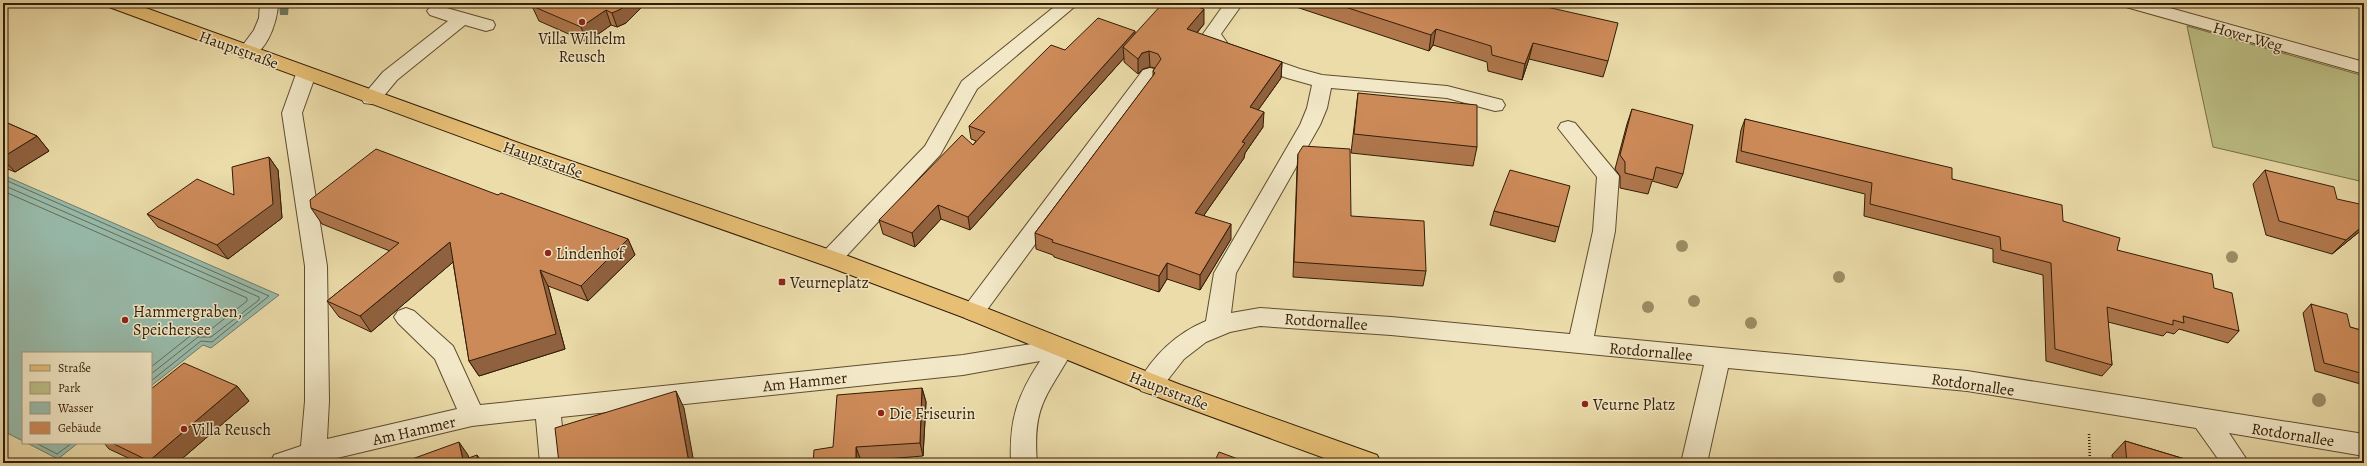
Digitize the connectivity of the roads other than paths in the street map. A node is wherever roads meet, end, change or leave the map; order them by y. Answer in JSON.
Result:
{"nodes":[{"id":1,"x":115,"y":3,"type":"edge"},
{"id":2,"x":269,"y":3,"type":"edge"},
{"id":3,"x":1070,"y":3,"type":"edge"},
{"id":4,"x":1234,"y":3,"type":"edge"},
{"id":5,"x":2132,"y":3,"type":"edge"},
{"id":6,"x":436,"y":11,"type":"dead end"},
{"id":7,"x":462,"y":19,"type":"junction"},
{"id":8,"x":486,"y":25,"type":"dead end"},
{"id":9,"x":247,"y":53,"type":"junction"},
{"id":10,"x":2364,"y":68,"type":"edge"},
{"id":11,"x":306,"y":74,"type":"junction"},
{"id":12,"x":1150,"y":74,"type":"dead end"},
{"id":13,"x":1322,"y":80,"type":"junction"},
{"id":14,"x":372,"y":98,"type":"junction"},
{"id":15,"x":1495,"y":105,"type":"dead end"},
{"id":16,"x":1568,"y":128,"type":"dead end"},
{"id":17,"x":830,"y":258,"type":"junction"},
{"id":18,"x":973,"y":312,"type":"junction"},
{"id":19,"x":406,"y":317,"type":"dead end"},
{"id":20,"x":1217,"y":327,"type":"junction"},
{"id":21,"x":1580,"y":344,"type":"junction"},
{"id":22,"x":1062,"y":348,"type":"junction"},
{"id":23,"x":1718,"y":358,"type":"junction"},
{"id":24,"x":1150,"y":384,"type":"junction"},
{"id":25,"x":548,"y":409,"type":"junction"},
{"id":26,"x":472,"y":416,"type":"junction"},
{"id":27,"x":2204,"y":420,"type":"junction"},
{"id":28,"x":2364,"y":445,"type":"edge"},
{"id":29,"x":313,"y":453,"type":"junction"},
{"id":30,"x":283,"y":463,"type":"edge"},
{"id":31,"x":553,"y":463,"type":"edge"},
{"id":32,"x":1024,"y":463,"type":"edge"},
{"id":33,"x":1368,"y":463,"type":"edge"},
{"id":34,"x":1694,"y":463,"type":"edge"},
{"id":35,"x":2236,"y":463,"type":"edge"}],
"edges":[{"from":1,"to":9,"type":"main road","name":"Hauptstraße"},
{"from":2,"to":9,"type":"street"},
{"from":3,"to":17,"type":"street"},
{"from":4,"to":13,"type":"street"},
{"from":5,"to":10,"type":"street","name":"Hover Weg"},
{"from":6,"to":7,"type":"street"},
{"from":7,"to":8,"type":"street"},
{"from":7,"to":14,"type":"street"},
{"from":9,"to":11,"type":"main road","name":"Hauptstraße"},
{"from":11,"to":14,"type":"main road","name":"Hauptstraße"},
{"from":11,"to":29,"type":"street"},
{"from":12,"to":18,"type":"street"},
{"from":13,"to":15,"type":"street"},
{"from":13,"to":20,"type":"street"},
{"from":14,"to":17,"type":"main road","name":"Hauptstraße"},
{"from":16,"to":21,"type":"street"},
{"from":17,"to":18,"type":"main road","name":"Hauptstraße"},
{"from":18,"to":22,"type":"main road","name":"Hauptstraße"},
{"from":19,"to":26,"type":"street"},
{"from":20,"to":21,"type":"street","name":"Rotdornallee"},
{"from":20,"to":24,"type":"street","name":"Rotdornallee"},
{"from":21,"to":23,"type":"street","name":"Rotdornallee"},
{"from":22,"to":24,"type":"main road","name":"Hauptstraße"},
{"from":22,"to":25,"type":"street","name":"Am Hammer"},
{"from":22,"to":32,"type":"street"},
{"from":23,"to":27,"type":"street","name":"Rotdornallee"},
{"from":23,"to":34,"type":"street"},
{"from":24,"to":33,"type":"main road","name":"Hauptstraße"},
{"from":25,"to":26,"type":"street","name":"Am Hammer"},
{"from":25,"to":31,"type":"street"},
{"from":26,"to":29,"type":"street","name":"Am Hammer"},
{"from":27,"to":28,"type":"street","name":"Rotdornallee"},
{"from":27,"to":35,"type":"street"},
{"from":29,"to":30,"type":"street","name":"Am Hammer"}]}
